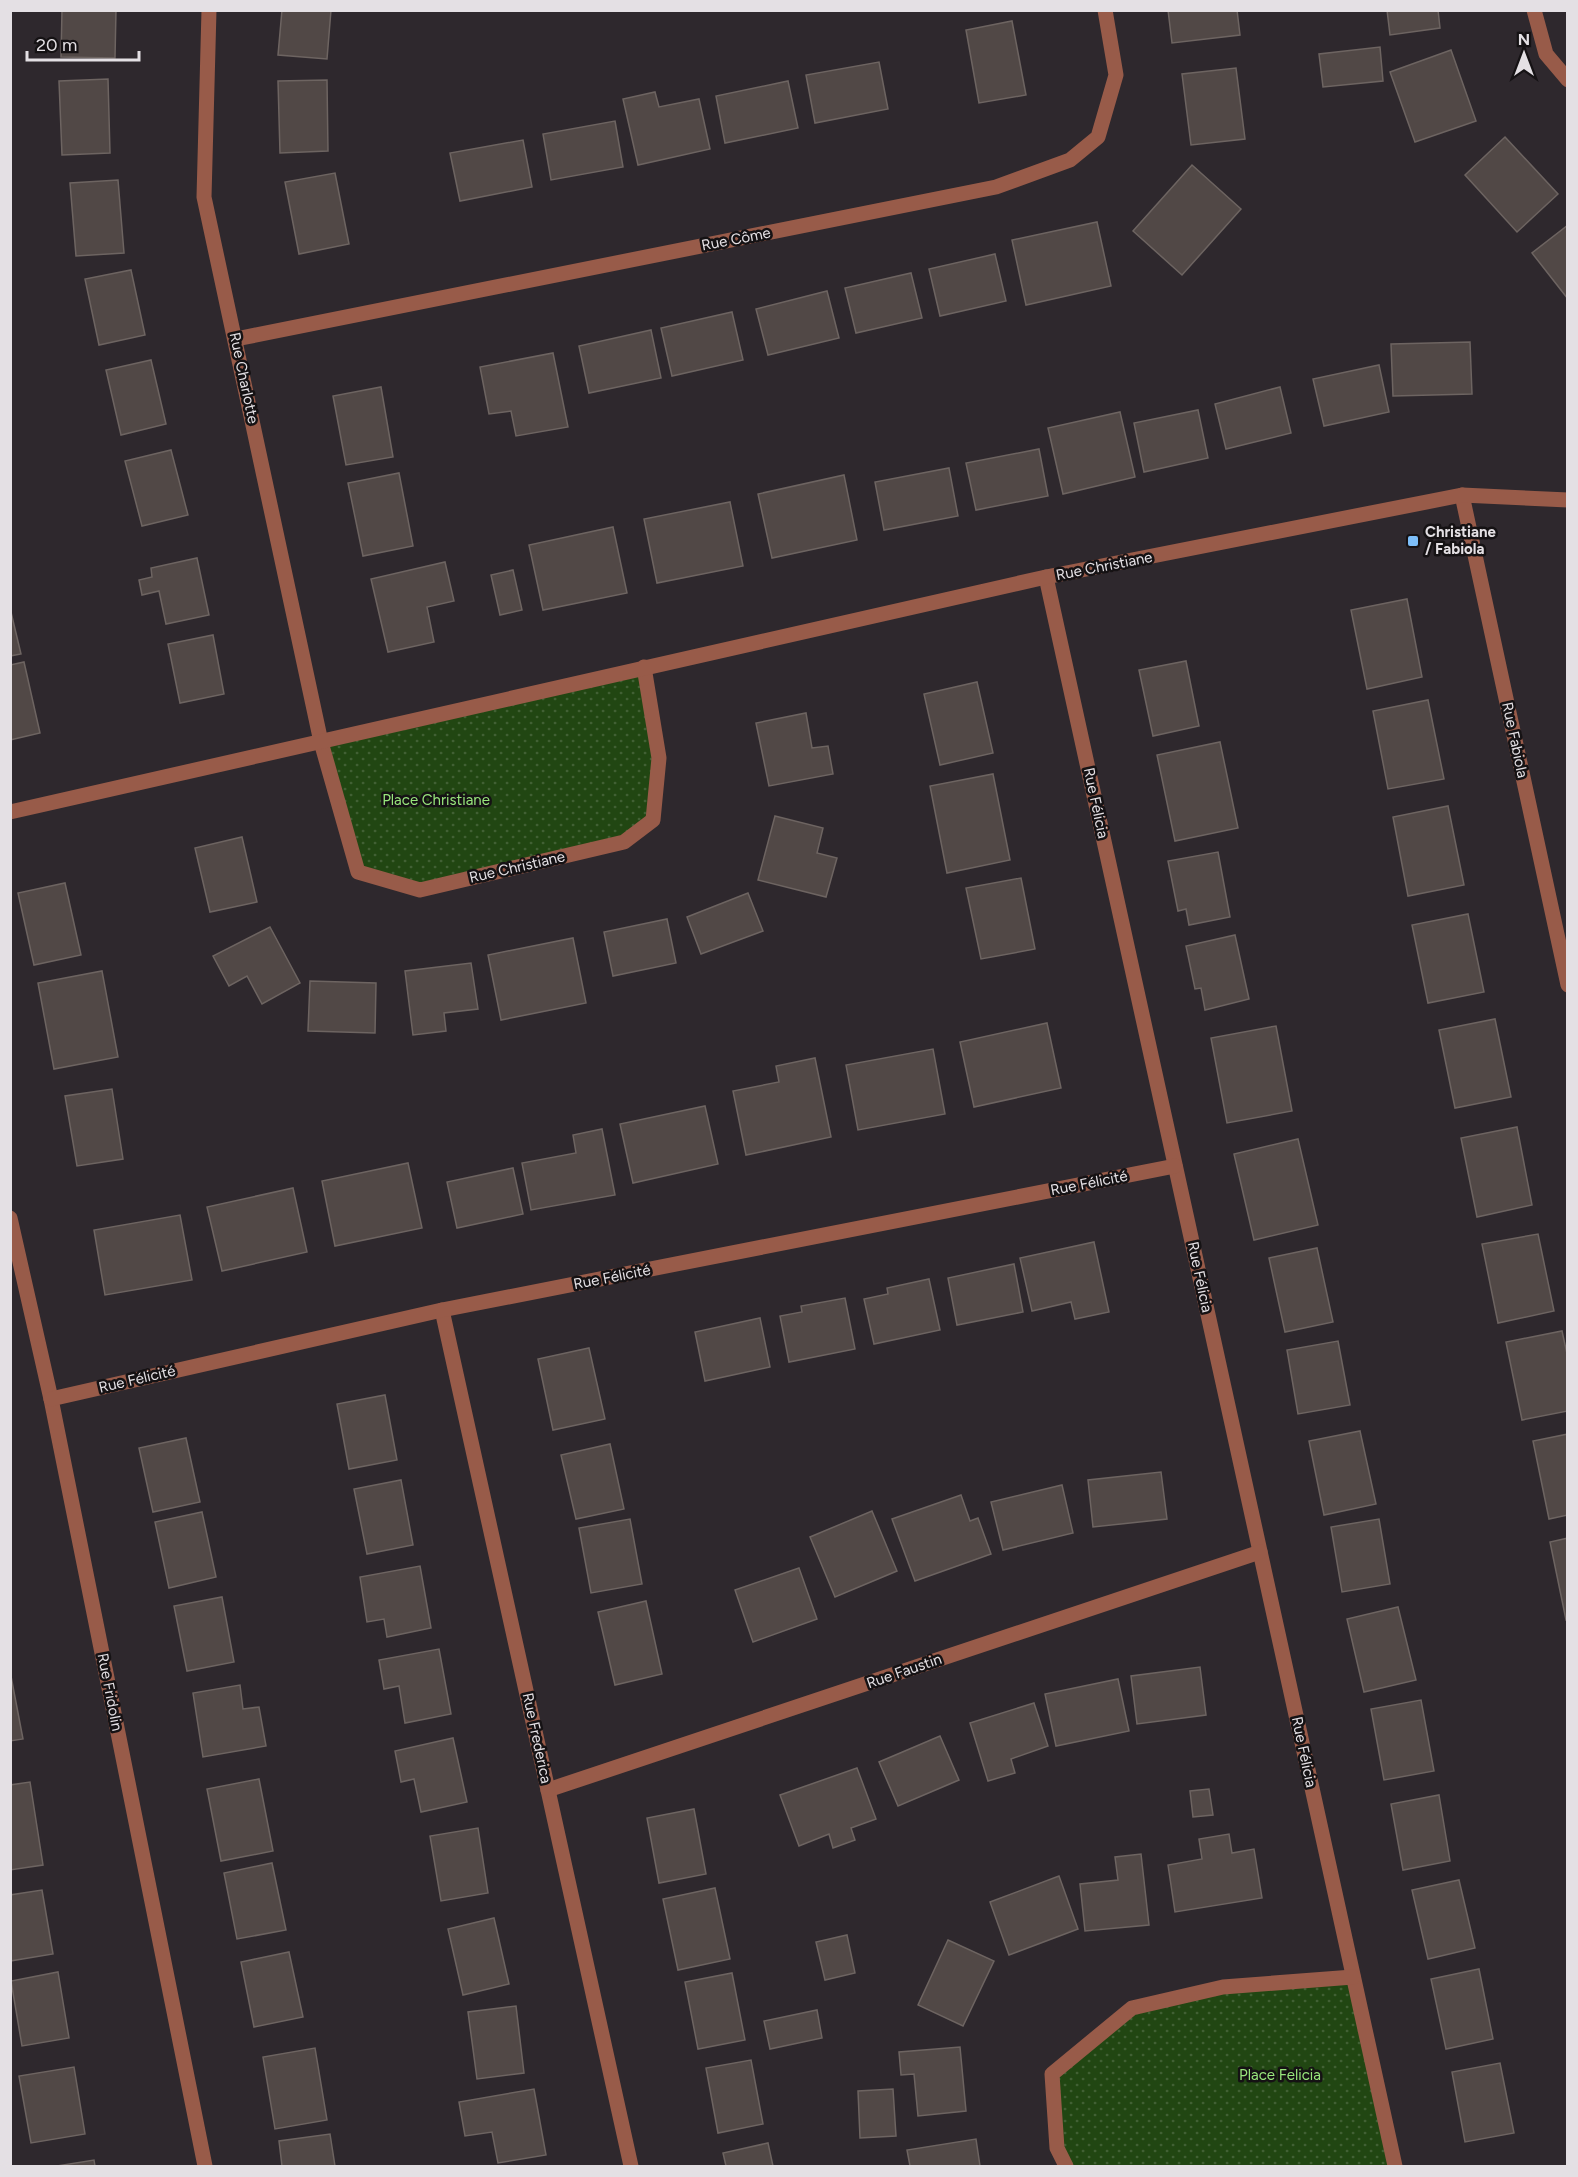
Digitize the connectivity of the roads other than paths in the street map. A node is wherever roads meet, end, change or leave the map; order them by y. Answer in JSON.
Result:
{"nodes":[{"id":1,"x":209,"y":10,"type":"edge"},
{"id":2,"x":1105,"y":10,"type":"edge"},
{"id":3,"x":1534,"y":10,"type":"edge"},
{"id":4,"x":1568,"y":80,"type":"edge"},
{"id":5,"x":236,"y":339,"type":"junction"},
{"id":6,"x":1462,"y":495,"type":"junction"},
{"id":7,"x":1568,"y":500,"type":"edge"},
{"id":8,"x":1046,"y":577,"type":"junction"},
{"id":9,"x":644,"y":668,"type":"junction"},
{"id":10,"x":321,"y":741,"type":"junction"},
{"id":11,"x":10,"y":812,"type":"edge"},
{"id":12,"x":1568,"y":985,"type":"edge"},
{"id":13,"x":1175,"y":1166,"type":"junction"},
{"id":14,"x":10,"y":1218,"type":"edge"},
{"id":15,"x":442,"y":1310,"type":"junction"},
{"id":16,"x":51,"y":1399,"type":"junction"},
{"id":17,"x":1260,"y":1552,"type":"junction"},
{"id":18,"x":548,"y":1790,"type":"junction"},
{"id":19,"x":1353,"y":1977,"type":"junction"},
{"id":20,"x":206,"y":2166,"type":"edge"},
{"id":21,"x":631,"y":2166,"type":"edge"},
{"id":22,"x":1066,"y":2166,"type":"edge"},
{"id":23,"x":1395,"y":2166,"type":"edge"}],
"edges":[{"from":1,"to":5,"type":"street","name":"Rue Charlotte"},
{"from":2,"to":5,"type":"street","name":"Rue Côme"},
{"from":3,"to":4,"type":"street"},
{"from":5,"to":10,"type":"street","name":"Rue Charlotte"},
{"from":6,"to":7,"type":"street","name":"Rue Christiane"},
{"from":6,"to":8,"type":"street","name":"Rue Christiane"},
{"from":6,"to":12,"type":"street","name":"Rue Fabiola"},
{"from":8,"to":9,"type":"street","name":"Rue Christiane"},
{"from":8,"to":13,"type":"street","name":"Rue Félicia"},
{"from":9,"to":10,"type":"street","name":"Rue Christiane"},
{"from":9,"to":10,"type":"street","name":"Rue Christiane"},
{"from":10,"to":11,"type":"street","name":"Rue Christiane"},
{"from":13,"to":15,"type":"street","name":"Rue Félicité"},
{"from":13,"to":17,"type":"street","name":"Rue Félicia"},
{"from":14,"to":16,"type":"street","name":"Rue Fridolin"},
{"from":15,"to":16,"type":"street","name":"Rue Félicité"},
{"from":15,"to":18,"type":"street","name":"Rue Frederica"},
{"from":16,"to":20,"type":"street","name":"Rue Fridolin"},
{"from":17,"to":18,"type":"street","name":"Rue Faustin"},
{"from":17,"to":19,"type":"street","name":"Rue Félicia"},
{"from":18,"to":21,"type":"street","name":"Rue Frederica"},
{"from":19,"to":22,"type":"street"},
{"from":19,"to":23,"type":"street","name":"Rue Félicia"}]}
